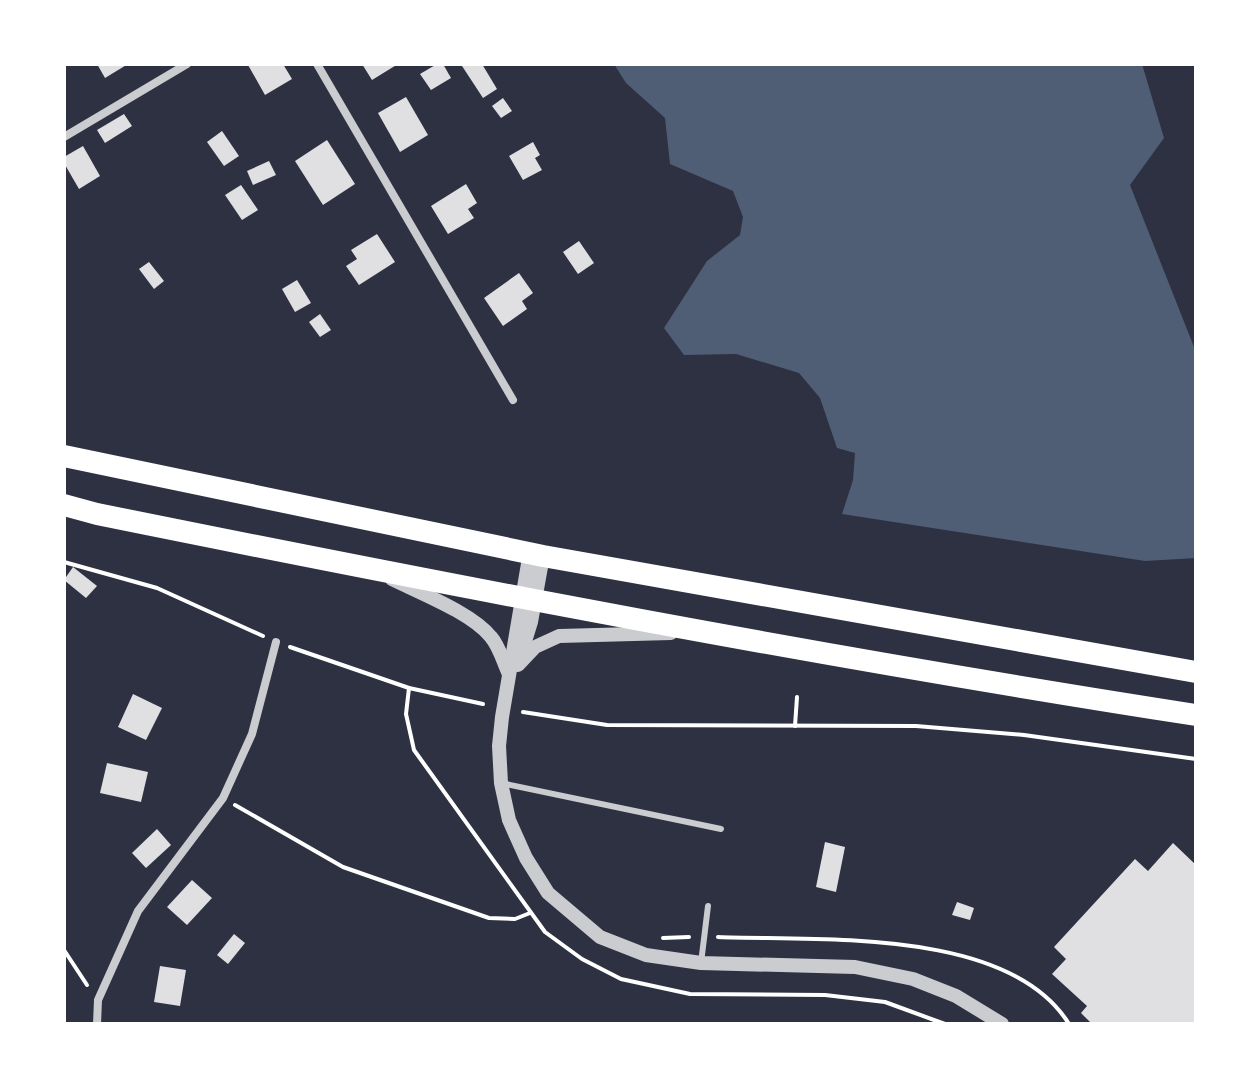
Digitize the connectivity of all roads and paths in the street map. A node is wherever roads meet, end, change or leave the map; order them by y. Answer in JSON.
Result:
{"nodes":[{"id":1,"x":187,"y":64,"type":"edge"},
{"id":2,"x":317,"y":64,"type":"edge"},
{"id":3,"x":64,"y":137,"type":"edge"},
{"id":4,"x":513,"y":400,"type":"dead end"},
{"id":5,"x":67,"y":456,"type":"edge"},
{"id":6,"x":64,"y":505,"type":"edge"},
{"id":7,"x":537,"y":554,"type":"junction"},
{"id":8,"x":370,"y":569,"type":"junction"},
{"id":9,"x":530,"y":598,"type":"junction"},
{"id":10,"x":715,"y":633,"type":"junction"},
{"id":11,"x":276,"y":642,"type":"dead end"},
{"id":12,"x":513,"y":668,"type":"junction"},
{"id":13,"x":1196,"y":672,"type":"edge"},
{"id":14,"x":409,"y":688,"type":"dead end"},
{"id":15,"x":797,"y":697,"type":"dead end"},
{"id":16,"x":523,"y":712,"type":"dead end"},
{"id":17,"x":1196,"y":715,"type":"edge"},
{"id":18,"x":795,"y":726,"type":"junction"},
{"id":19,"x":1196,"y":759,"type":"edge"},
{"id":20,"x":501,"y":783,"type":"junction"},
{"id":21,"x":223,"y":798,"type":"junction"},
{"id":22,"x":721,"y":829,"type":"dead end"},
{"id":23,"x":708,"y":906,"type":"dead end"},
{"id":24,"x":530,"y":913,"type":"junction"},
{"id":25,"x":64,"y":950,"type":"edge"},
{"id":26,"x":701,"y":963,"type":"junction"},
{"id":27,"x":98,"y":1000,"type":"junction"},
{"id":28,"x":97,"y":1024,"type":"edge"},
{"id":29,"x":945,"y":1024,"type":"edge"},
{"id":30,"x":1002,"y":1024,"type":"edge"}],
"edges":[{"from":1,"to":3,"type":"street"},
{"from":2,"to":4,"type":"street"},
{"from":5,"to":7,"type":"highway"},
{"from":6,"to":8,"type":"highway"},
{"from":7,"to":9,"type":"street"},
{"from":7,"to":13,"type":"highway"},
{"from":8,"to":9,"type":"highway"},
{"from":8,"to":12,"type":"street"},
{"from":9,"to":10,"type":"highway"},
{"from":9,"to":12,"type":"street"},
{"from":10,"to":12,"type":"street"},
{"from":10,"to":17,"type":"highway"},
{"from":11,"to":21,"type":"street"},
{"from":12,"to":20,"type":"street"},
{"from":14,"to":24,"type":"path"},
{"from":15,"to":18,"type":"path"},
{"from":16,"to":18,"type":"path"},
{"from":18,"to":19,"type":"path"},
{"from":20,"to":22,"type":"lane"},
{"from":20,"to":26,"type":"street"},
{"from":21,"to":24,"type":"path"},
{"from":21,"to":27,"type":"street"},
{"from":23,"to":26,"type":"lane"},
{"from":24,"to":29,"type":"path"},
{"from":25,"to":27,"type":"path"},
{"from":26,"to":30,"type":"street"},
{"from":27,"to":28,"type":"street"}]}
